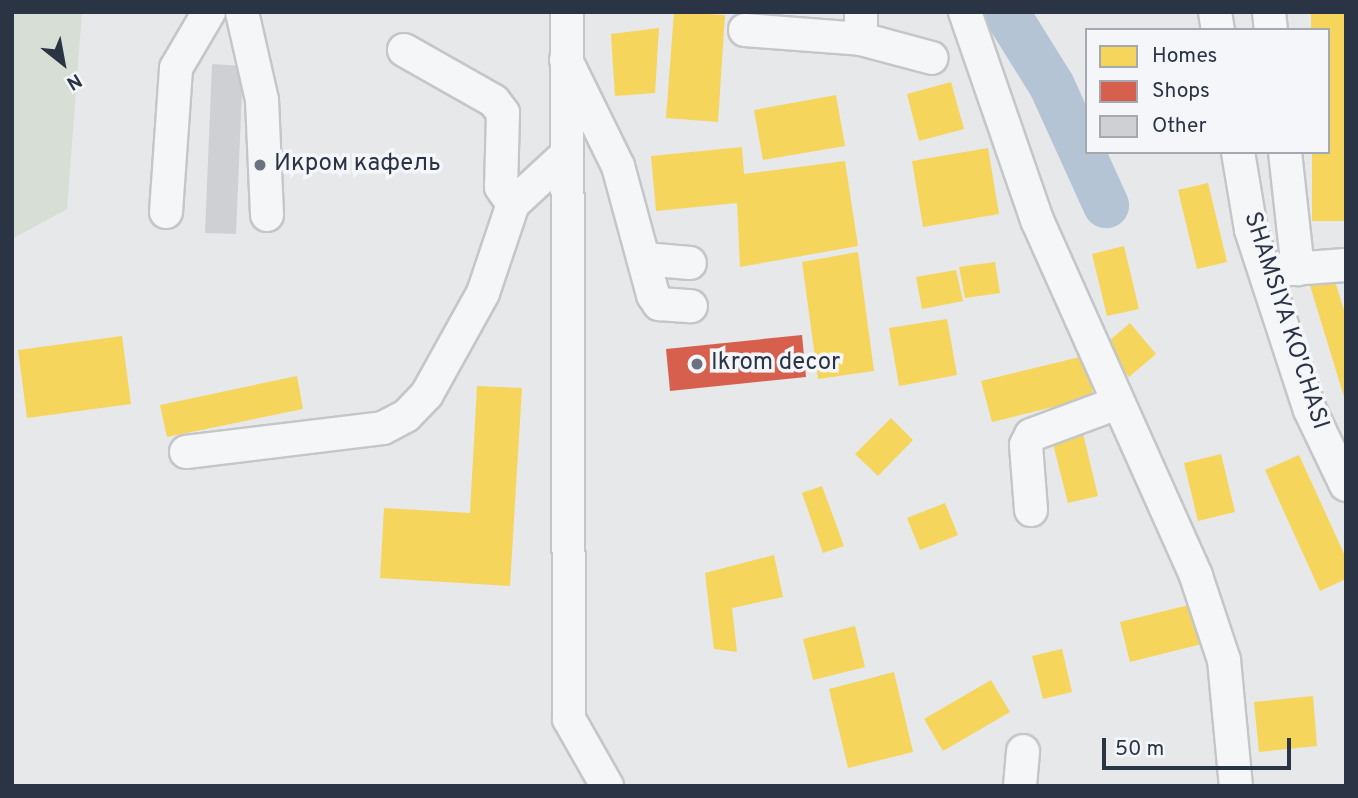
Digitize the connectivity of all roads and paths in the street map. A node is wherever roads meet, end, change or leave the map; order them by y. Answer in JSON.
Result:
{"nodes":[{"id":1,"x":209,"y":12,"type":"edge"},
{"id":2,"x":242,"y":12,"type":"edge"},
{"id":3,"x":567,"y":12,"type":"edge"},
{"id":4,"x":965,"y":12,"type":"edge"},
{"id":5,"x":861,"y":26,"type":"edge"},
{"id":6,"x":745,"y":30,"type":"dead end"},
{"id":7,"x":404,"y":50,"type":"dead end"},
{"id":8,"x":932,"y":58,"type":"dead end"},
{"id":9,"x":566,"y":59,"type":"junction"},
{"id":10,"x":1238,"y":154,"type":"edge"},
{"id":11,"x":1285,"y":154,"type":"edge"},
{"id":12,"x":564,"y":157,"type":"junction"},
{"id":13,"x":513,"y":204,"type":"junction"},
{"id":14,"x":166,"y":212,"type":"dead end"},
{"id":15,"x":267,"y":215,"type":"dead end"},
{"id":16,"x":644,"y":259,"type":"junction"},
{"id":17,"x":690,"y":263,"type":"dead end"},
{"id":18,"x":1346,"y":265,"type":"edge"},
{"id":19,"x":1298,"y":269,"type":"junction"},
{"id":20,"x":1265,"y":271,"type":"junction"},
{"id":21,"x":691,"y":306,"type":"dead end"},
{"id":22,"x":1115,"y":404,"type":"junction"},
{"id":23,"x":186,"y":452,"type":"dead end"},
{"id":24,"x":1346,"y":485,"type":"edge"},
{"id":25,"x":1031,"y":510,"type":"dead end"},
{"id":26,"x":1023,"y":751,"type":"dead end"},
{"id":27,"x":607,"y":786,"type":"edge"},
{"id":28,"x":1020,"y":786,"type":"edge"},
{"id":29,"x":1236,"y":786,"type":"edge"}],
"edges":[{"from":1,"to":14,"type":"street"},
{"from":2,"to":15,"type":"street"},
{"from":3,"to":9,"type":"street"},
{"from":4,"to":22,"type":"street"},
{"from":5,"to":6,"type":"street"},
{"from":5,"to":8,"type":"street"},
{"from":7,"to":13,"type":"street"},
{"from":9,"to":12,"type":"street"},
{"from":9,"to":16,"type":"street"},
{"from":10,"to":20,"type":"street","name":"SHAMSIYA KO'CHASI"},
{"from":11,"to":19,"type":"street"},
{"from":12,"to":13,"type":"street"},
{"from":12,"to":27,"type":"street"},
{"from":13,"to":23,"type":"street"},
{"from":16,"to":17,"type":"street"},
{"from":16,"to":21,"type":"street"},
{"from":18,"to":19,"type":"street"},
{"from":19,"to":20,"type":"street"},
{"from":20,"to":24,"type":"street","name":"SHAMSIYA KO'CHASI"},
{"from":22,"to":25,"type":"street"},
{"from":22,"to":29,"type":"street"},
{"from":26,"to":28,"type":"street"}]}
